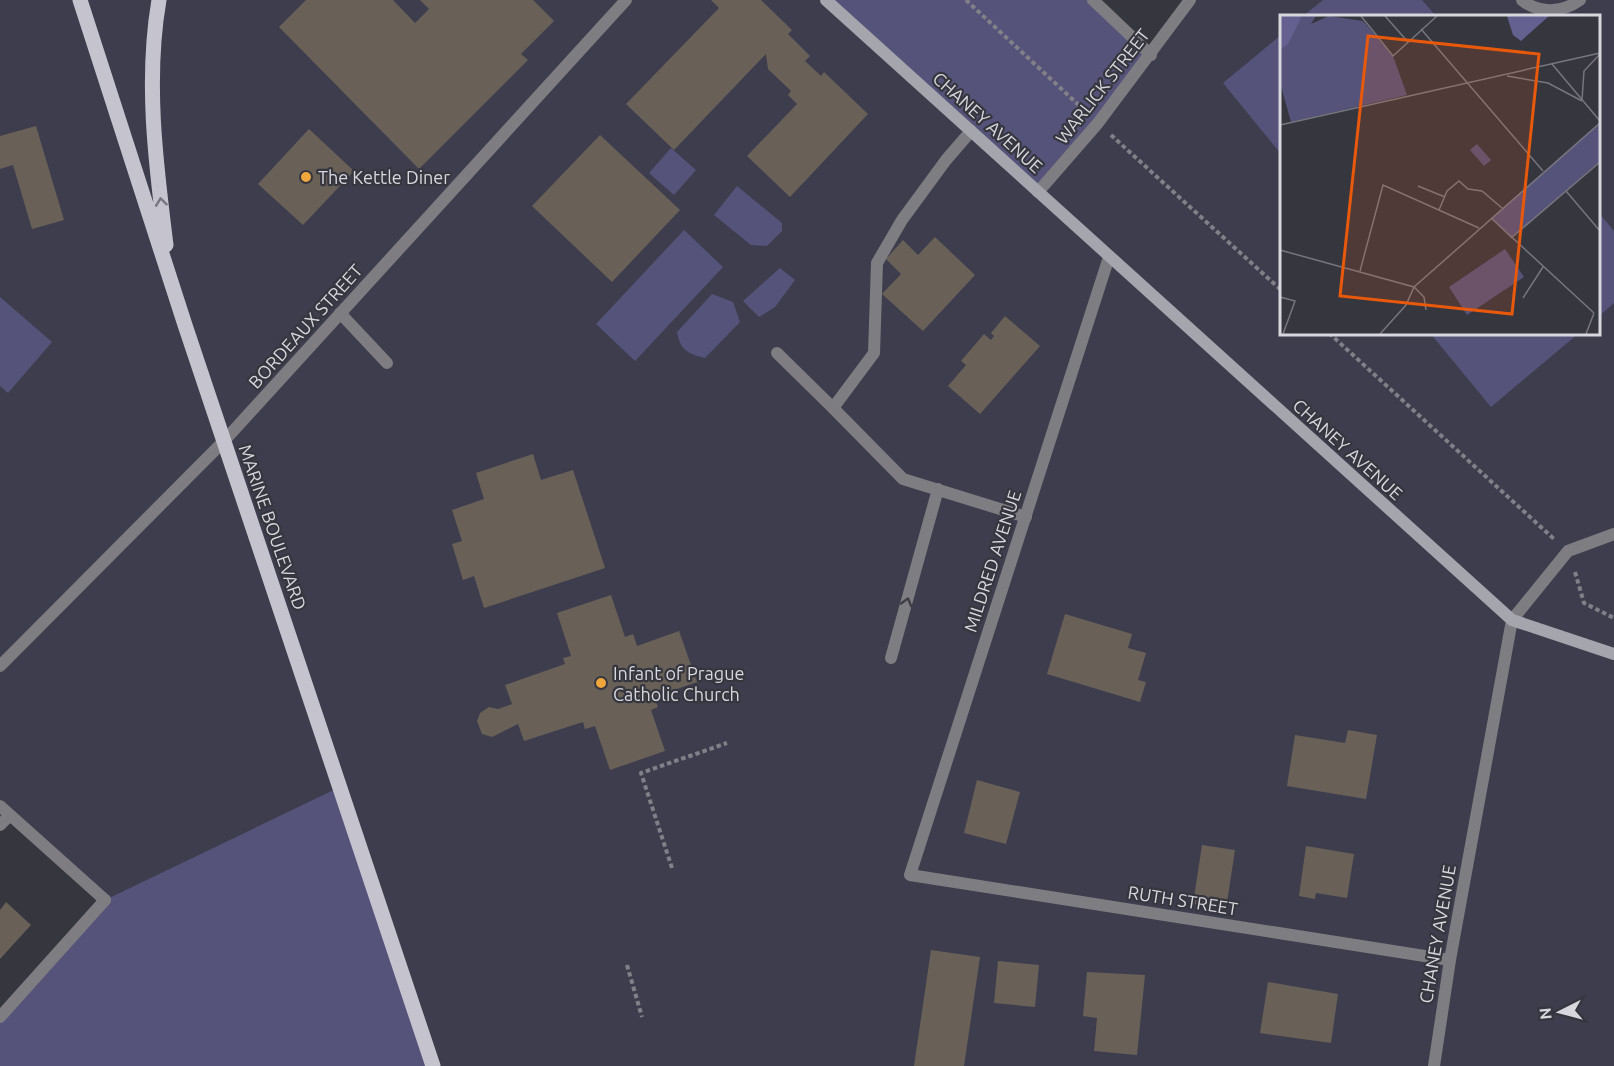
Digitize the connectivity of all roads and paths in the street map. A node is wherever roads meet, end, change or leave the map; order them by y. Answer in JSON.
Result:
{"nodes":[{"id":1,"x":80,"y":0,"type":"edge"},
{"id":2,"x":159,"y":0,"type":"edge"},
{"id":3,"x":626,"y":0,"type":"edge"},
{"id":4,"x":826,"y":0,"type":"edge"},
{"id":5,"x":966,"y":0,"type":"edge"},
{"id":6,"x":1093,"y":0,"type":"edge"},
{"id":7,"x":1190,"y":0,"type":"edge"},
{"id":8,"x":1522,"y":0,"type":"edge"},
{"id":9,"x":1580,"y":0,"type":"edge"},
{"id":10,"x":1151,"y":55,"type":"junction"},
{"id":11,"x":1098,"y":123,"type":"junction"},
{"id":12,"x":971,"y":131,"type":"junction"},
{"id":13,"x":1038,"y":192,"type":"junction"},
{"id":14,"x":1109,"y":257,"type":"junction"},
{"id":15,"x":171,"y":281,"type":"junction"},
{"id":16,"x":1280,"y":289,"type":"edge"},
{"id":17,"x":340,"y":313,"type":"junction"},
{"id":18,"x":1330,"y":334,"type":"edge"},
{"id":19,"x":777,"y":353,"type":"dead end"},
{"id":20,"x":387,"y":363,"type":"dead end"},
{"id":21,"x":833,"y":408,"type":"junction"},
{"id":22,"x":224,"y":441,"type":"junction"},
{"id":23,"x":938,"y":489,"type":"junction"},
{"id":24,"x":1026,"y":517,"type":"junction"},
{"id":25,"x":1614,"y":534,"type":"edge"},
{"id":26,"x":1568,"y":551,"type":"junction"},
{"id":27,"x":1614,"y":618,"type":"edge"},
{"id":28,"x":1512,"y":620,"type":"junction"},
{"id":29,"x":1614,"y":654,"type":"edge"},
{"id":30,"x":891,"y":658,"type":"dead end"},
{"id":31,"x":0,"y":666,"type":"edge"},
{"id":32,"x":727,"y":743,"type":"dead end"},
{"id":33,"x":5,"y":811,"type":"edge"},
{"id":34,"x":0,"y":825,"type":"edge"},
{"id":35,"x":672,"y":868,"type":"dead end"},
{"id":36,"x":910,"y":875,"type":"joint"},
{"id":37,"x":1450,"y":960,"type":"junction"},
{"id":38,"x":627,"y":965,"type":"dead end"},
{"id":39,"x":0,"y":1017,"type":"edge"},
{"id":40,"x":642,"y":1017,"type":"dead end"},
{"id":41,"x":433,"y":1066,"type":"edge"},
{"id":42,"x":1434,"y":1066,"type":"edge"}],
"edges":[{"from":1,"to":15,"type":"main road","name":"MARINE BOULEVARD"},
{"from":15,"to":2,"type":"main road","one_way":true},
{"from":3,"to":17,"type":"street","name":"BORDEAUX STREET"},
{"from":4,"to":12,"type":"main road","name":"CHANEY AVENUE"},
{"from":5,"to":11,"type":"path"},
{"from":6,"to":10,"type":"street"},
{"from":7,"to":10,"type":"street","name":"WARLICK STREET"},
{"from":8,"to":9,"type":"street"},
{"from":10,"to":11,"type":"street","name":"WARLICK STREET"},
{"from":11,"to":13,"type":"street","name":"WARLICK STREET"},
{"from":11,"to":16,"type":"path"},
{"from":12,"to":13,"type":"main road","name":"CHANEY AVENUE"},
{"from":12,"to":21,"type":"street"},
{"from":13,"to":14,"type":"main road","name":"CHANEY AVENUE"},
{"from":14,"to":24,"type":"street","name":"MILDRED AVENUE"},
{"from":14,"to":28,"type":"main road","name":"CHANEY AVENUE"},
{"from":15,"to":22,"type":"main road","name":"MARINE BOULEVARD"},
{"from":17,"to":20,"type":"street"},
{"from":17,"to":22,"type":"street","name":"BORDEAUX STREET"},
{"from":18,"to":26,"type":"path"},
{"from":19,"to":21,"type":"street"},
{"from":21,"to":23,"type":"street"},
{"from":22,"to":31,"type":"street","name":"BORDEAUX STREET"},
{"from":22,"to":41,"type":"main road","name":"MARINE BOULEVARD"},
{"from":23,"to":24,"type":"street"},
{"from":30,"to":23,"type":"street","one_way":true},
{"from":24,"to":36,"type":"street","name":"MILDRED AVENUE"},
{"from":25,"to":26,"type":"street"},
{"from":26,"to":27,"type":"path"},
{"from":26,"to":28,"type":"street"},
{"from":28,"to":29,"type":"main road"},
{"from":28,"to":37,"type":"street","name":"CHANEY AVENUE"},
{"from":32,"to":35,"type":"path"},
{"from":33,"to":34,"type":"street"},
{"from":33,"to":39,"type":"street"},
{"from":36,"to":37,"type":"street","name":"RUTH STREET"},
{"from":37,"to":42,"type":"street","name":"CHANEY AVENUE"},
{"from":38,"to":40,"type":"path"}]}
